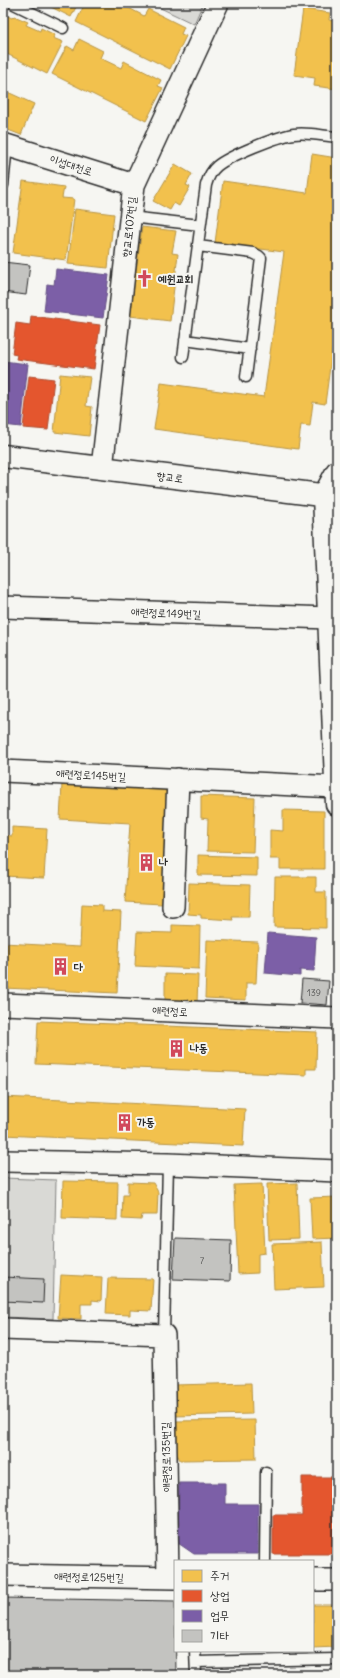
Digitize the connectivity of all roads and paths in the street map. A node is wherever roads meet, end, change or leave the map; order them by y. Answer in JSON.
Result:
{"nodes":[{"id":1,"x":12,"y":3,"type":"edge"},
{"id":2,"x":218,"y":3,"type":"edge"},
{"id":3,"x":63,"y":28,"type":"dead end"},
{"id":4,"x":337,"y":137,"type":"edge"},
{"id":5,"x":5,"y":144,"type":"edge"},
{"id":6,"x":134,"y":185,"type":"junction"},
{"id":7,"x":3,"y":186,"type":"edge"},
{"id":8,"x":130,"y":217,"type":"junction"},
{"id":9,"x":200,"y":225,"type":"junction"},
{"id":10,"x":198,"y":246,"type":"junction"},
{"id":11,"x":185,"y":340,"type":"junction"},
{"id":12,"x":250,"y":349,"type":"junction"},
{"id":13,"x":183,"y":357,"type":"dead end"},
{"id":14,"x":246,"y":377,"type":"dead end"},
{"id":15,"x":3,"y":456,"type":"edge"},
{"id":16,"x":102,"y":468,"type":"junction"},
{"id":17,"x":337,"y":472,"type":"edge"},
{"id":18,"x":330,"y":496,"type":"edge"},
{"id":19,"x":3,"y":608,"type":"edge"},
{"id":20,"x":329,"y":618,"type":"junction"},
{"id":21,"x":3,"y":771,"type":"edge"},
{"id":22,"x":178,"y":779,"type":"junction"},
{"id":23,"x":336,"y":789,"type":"edge"},
{"id":24,"x":173,"y":907,"type":"dead end"},
{"id":25,"x":3,"y":1004,"type":"edge"},
{"id":26,"x":337,"y":1018,"type":"edge"},
{"id":27,"x":3,"y":1161,"type":"edge"},
{"id":28,"x":168,"y":1164,"type":"junction"},
{"id":29,"x":337,"y":1171,"type":"edge"},
{"id":30,"x":3,"y":1329,"type":"edge"},
{"id":31,"x":164,"y":1335,"type":"junction"},
{"id":32,"x":266,"y":1472,"type":"dead end"},
{"id":33,"x":265,"y":1560,"type":"edge"},
{"id":34,"x":3,"y":1575,"type":"edge"},
{"id":35,"x":171,"y":1578,"type":"edge"},
{"id":36,"x":314,"y":1580,"type":"edge"},
{"id":37,"x":337,"y":1580,"type":"edge"},
{"id":38,"x":195,"y":1652,"type":"edge"},
{"id":39,"x":337,"y":1659,"type":"edge"},
{"id":40,"x":196,"y":1662,"type":"junction"},
{"id":41,"x":196,"y":1675,"type":"edge"}],
"edges":[{"from":1,"to":3,"type":"lane"},
{"from":2,"to":6,"type":"street","name":"향교로107번길"},
{"from":4,"to":9,"type":"lane"},
{"from":5,"to":6,"type":"street","name":"이섭대천로"},
{"from":5,"to":7,"type":"lane","name":"이섭대천로"},
{"from":6,"to":8,"type":"street","name":"향교로107번길"},
{"from":8,"to":9,"type":"lane"},
{"from":8,"to":16,"type":"street","name":"향교로107번길"},
{"from":9,"to":10,"type":"lane"},
{"from":10,"to":11,"type":"lane"},
{"from":10,"to":12,"type":"lane"},
{"from":11,"to":12,"type":"lane"},
{"from":11,"to":13,"type":"lane"},
{"from":12,"to":14,"type":"lane"},
{"from":15,"to":16,"type":"street","name":"향교로"},
{"from":16,"to":18,"type":"street","name":"향교로"},
{"from":17,"to":18,"type":"street"},
{"from":18,"to":20,"type":"street"},
{"from":19,"to":20,"type":"street","name":"애련정로149번길"},
{"from":20,"to":23,"type":"street"},
{"from":21,"to":22,"type":"street","name":"애련정로145번길"},
{"from":22,"to":23,"type":"street","name":"애련정로145번길"},
{"from":22,"to":24,"type":"street"},
{"from":25,"to":26,"type":"street","name":"애련정로"},
{"from":27,"to":28,"type":"street"},
{"from":28,"to":29,"type":"street"},
{"from":28,"to":31,"type":"lane","name":"애련정로135번길"},
{"from":30,"to":31,"type":"street"},
{"from":31,"to":35,"type":"street","name":"애련정로135번길"},
{"from":32,"to":33,"type":"lane"},
{"from":34,"to":35,"type":"street","name":"애련정로125번길"},
{"from":36,"to":37,"type":"street"},
{"from":38,"to":40,"type":"lane"},
{"from":39,"to":40,"type":"lane"},
{"from":40,"to":41,"type":"lane"}]}
